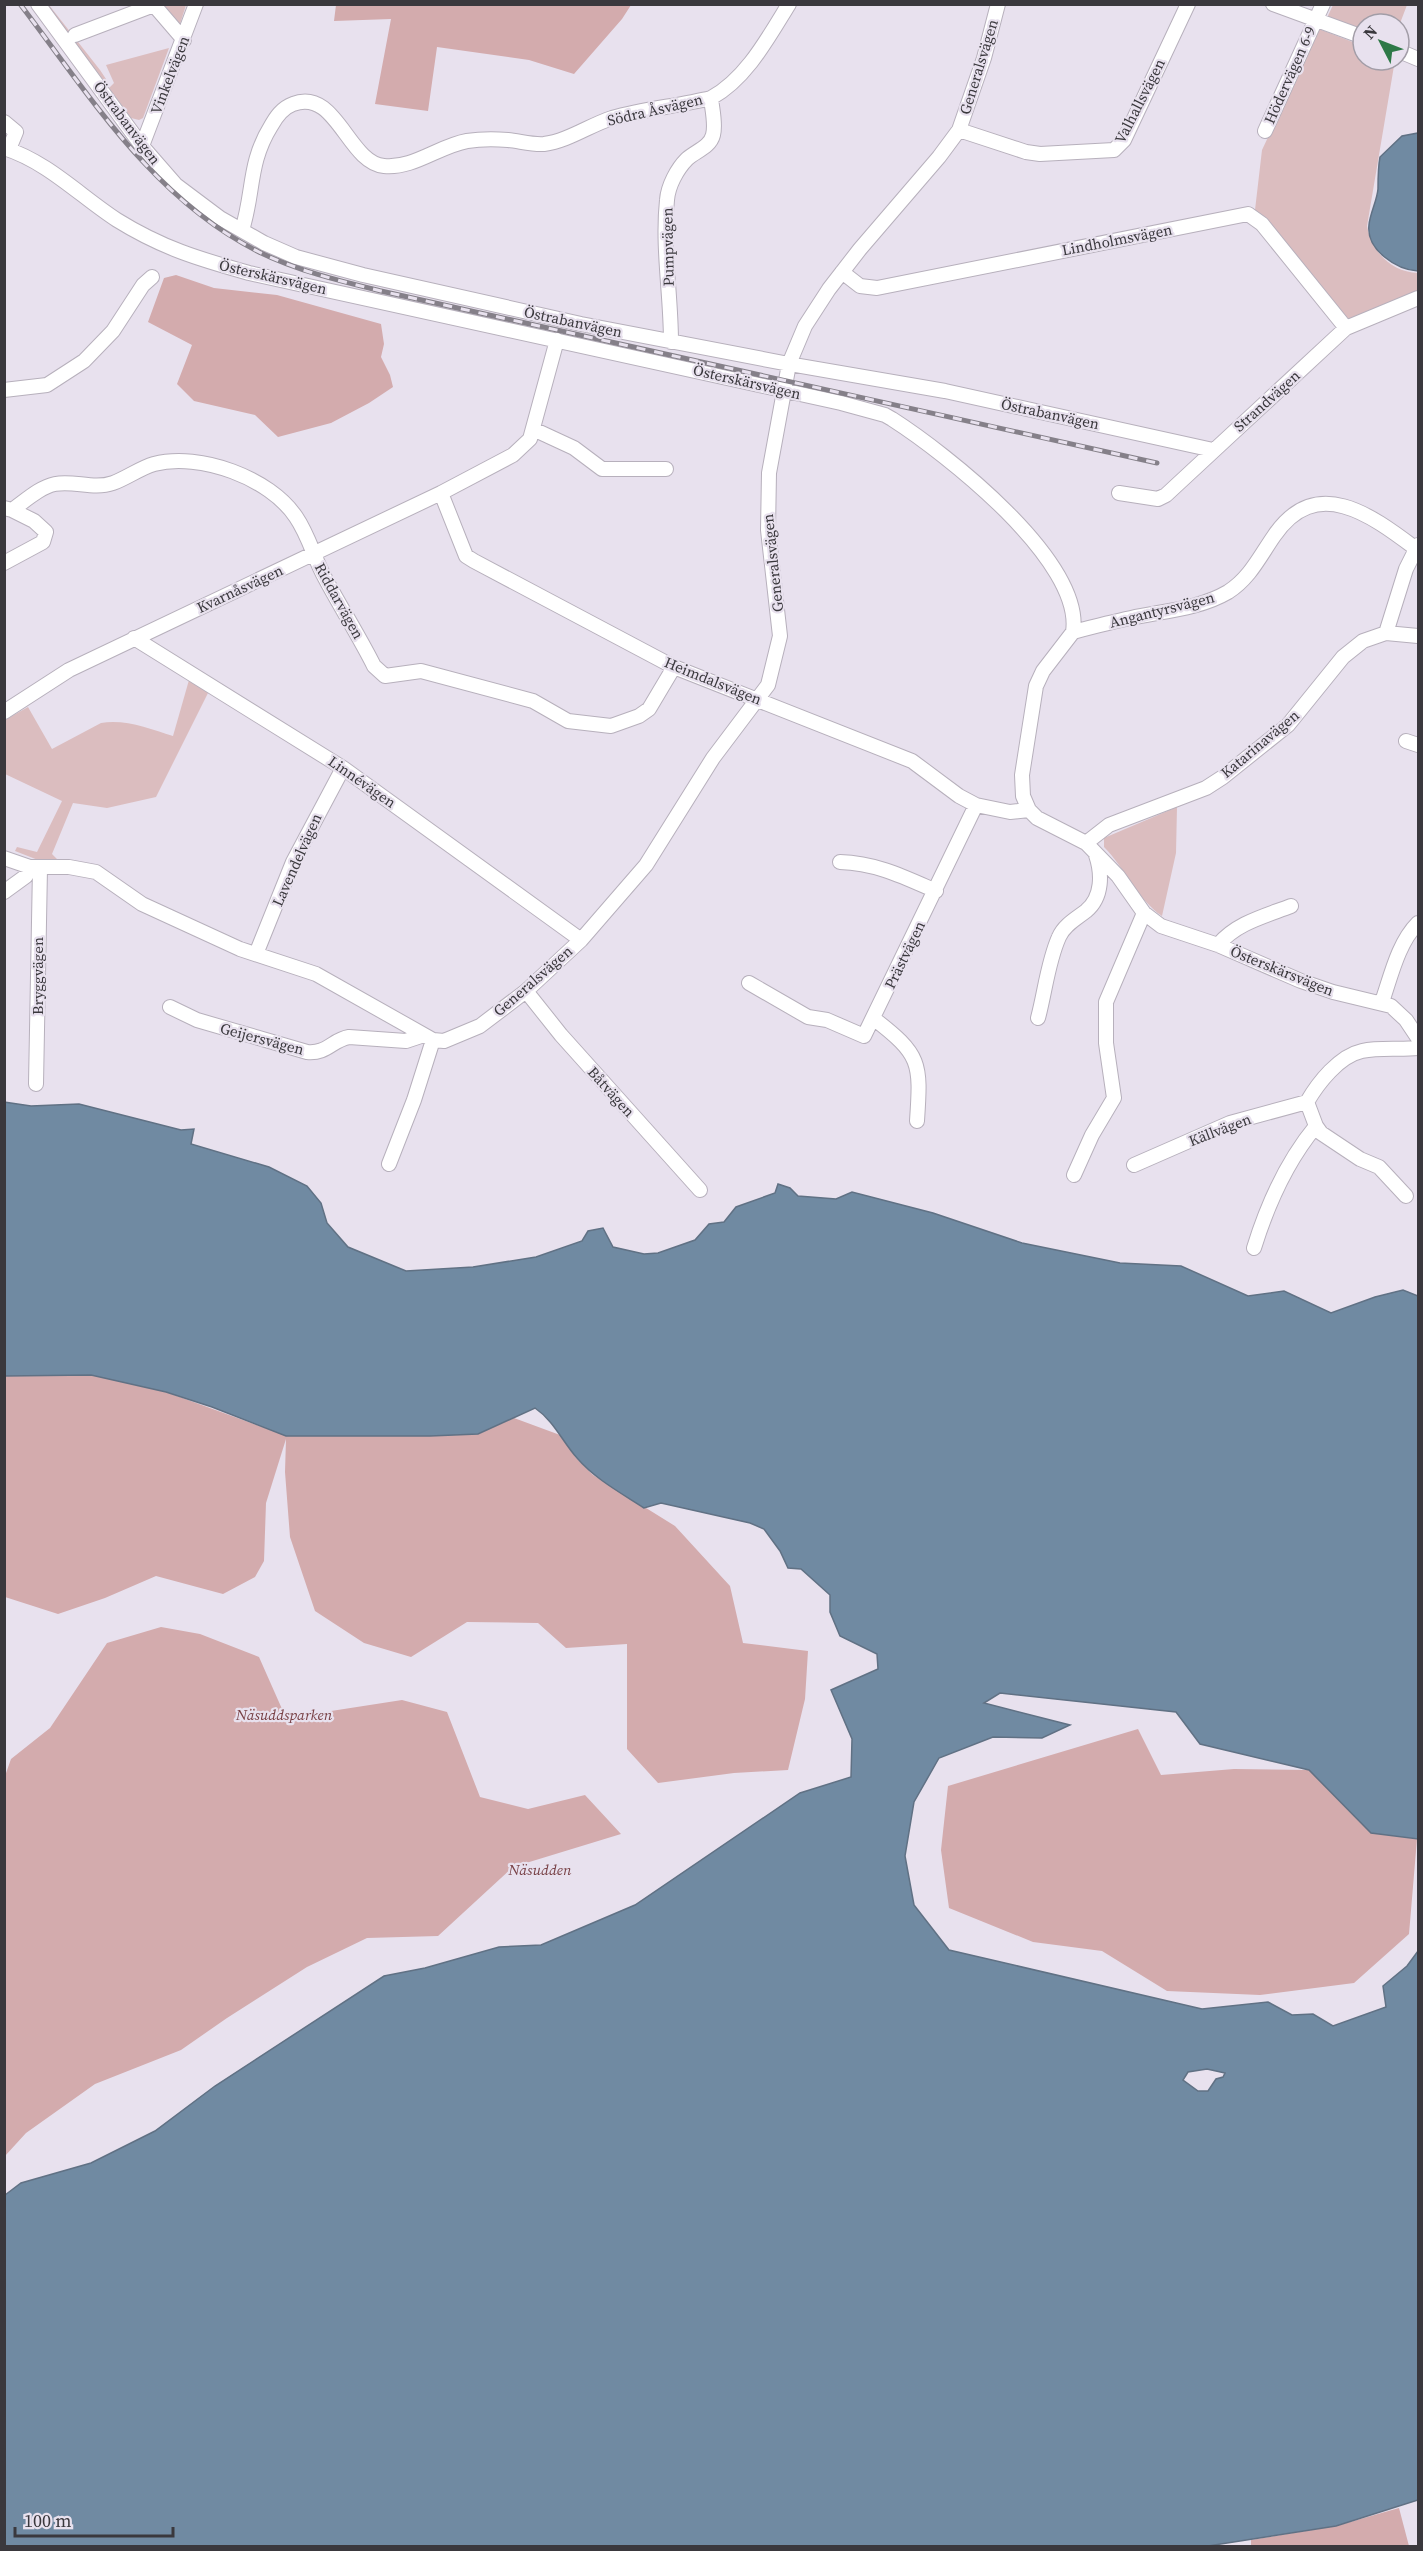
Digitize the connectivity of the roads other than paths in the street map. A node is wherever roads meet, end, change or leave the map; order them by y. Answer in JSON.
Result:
{"nodes":[{"id":1,"x":38,"y":4,"type":"edge"},
{"id":2,"x":196,"y":4,"type":"edge"},
{"id":3,"x":789,"y":4,"type":"edge"},
{"id":4,"x":998,"y":4,"type":"edge"},
{"id":5,"x":1188,"y":4,"type":"edge"},
{"id":6,"x":1273,"y":4,"type":"edge"},
{"id":7,"x":1323,"y":4,"type":"edge"},
{"id":8,"x":154,"y":5,"type":"edge"},
{"id":9,"x":1316,"y":19,"type":"junction"},
{"id":10,"x":1351,"y":32,"type":"edge"},
{"id":11,"x":75,"y":34,"type":"dead end"},
{"id":12,"x":184,"y":40,"type":"junction"},
{"id":13,"x":711,"y":98,"type":"junction"},
{"id":14,"x":4,"y":122,"type":"edge"},
{"id":15,"x":959,"y":130,"type":"junction"},
{"id":16,"x":1265,"y":131,"type":"dead end"},
{"id":17,"x":142,"y":146,"type":"junction"},
{"id":18,"x":7,"y":149,"type":"edge"},
{"id":19,"x":242,"y":230,"type":"junction"},
{"id":20,"x":842,"y":272,"type":"junction"},
{"id":21,"x":152,"y":277,"type":"dead end"},
{"id":22,"x":1419,"y":298,"type":"edge"},
{"id":23,"x":1347,"y":328,"type":"junction"},
{"id":24,"x":557,"y":340,"type":"junction"},
{"id":25,"x":671,"y":342,"type":"junction"},
{"id":26,"x":789,"y":364,"type":"junction"},
{"id":27,"x":4,"y":390,"type":"edge"},
{"id":28,"x":784,"y":391,"type":"junction"},
{"id":29,"x":533,"y":429,"type":"junction"},
{"id":30,"x":1213,"y":450,"type":"junction"},
{"id":31,"x":666,"y":469,"type":"dead end"},
{"id":32,"x":441,"y":493,"type":"junction"},
{"id":33,"x":1119,"y":493,"type":"dead end"},
{"id":34,"x":8,"y":509,"type":"edge"},
{"id":35,"x":1417,"y":546,"type":"edge"},
{"id":36,"x":313,"y":554,"type":"junction"},
{"id":37,"x":4,"y":563,"type":"edge"},
{"id":38,"x":1073,"y":632,"type":"junction"},
{"id":39,"x":1386,"y":633,"type":"junction"},
{"id":40,"x":1419,"y":636,"type":"edge"},
{"id":41,"x":134,"y":638,"type":"junction"},
{"id":42,"x":674,"y":667,"type":"junction"},
{"id":43,"x":758,"y":699,"type":"junction"},
{"id":44,"x":4,"y":712,"type":"edge"},
{"id":45,"x":343,"y":768,"type":"junction"},
{"id":46,"x":976,"y":805,"type":"junction"},
{"id":47,"x":1029,"y":810,"type":"junction"},
{"id":48,"x":1090,"y":847,"type":"junction"},
{"id":49,"x":4,"y":858,"type":"edge"},
{"id":50,"x":840,"y":862,"type":"dead end"},
{"id":51,"x":35,"y":867,"type":"junction"},
{"id":52,"x":936,"y":891,"type":"junction"},
{"id":53,"x":4,"y":892,"type":"edge"},
{"id":54,"x":1291,"y":906,"type":"dead end"},
{"id":55,"x":1144,"y":913,"type":"junction"},
{"id":56,"x":1419,"y":923,"type":"edge"},
{"id":57,"x":580,"y":940,"type":"junction"},
{"id":58,"x":1218,"y":945,"type":"junction"},
{"id":59,"x":256,"y":954,"type":"junction"},
{"id":60,"x":749,"y":983,"type":"dead end"},
{"id":61,"x":526,"y":991,"type":"junction"},
{"id":62,"x":1382,"y":1002,"type":"junction"},
{"id":63,"x":170,"y":1007,"type":"dead end"},
{"id":64,"x":873,"y":1018,"type":"junction"},
{"id":65,"x":1038,"y":1018,"type":"dead end"},
{"id":66,"x":428,"y":1037,"type":"junction"},
{"id":67,"x":1419,"y":1038,"type":"edge"},
{"id":68,"x":1419,"y":1048,"type":"edge"},
{"id":69,"x":36,"y":1084,"type":"dead end"},
{"id":70,"x":1307,"y":1102,"type":"junction"},
{"id":71,"x":917,"y":1121,"type":"dead end"},
{"id":72,"x":1316,"y":1126,"type":"junction"},
{"id":73,"x":389,"y":1164,"type":"dead end"},
{"id":74,"x":1134,"y":1165,"type":"dead end"},
{"id":75,"x":1074,"y":1175,"type":"dead end"},
{"id":76,"x":700,"y":1190,"type":"dead end"},
{"id":77,"x":1406,"y":1196,"type":"dead end"},
{"id":78,"x":1254,"y":1248,"type":"dead end"}],
"edges":[{"from":1,"to":17,"type":"street","name":"Östrabanvägen"},
{"from":2,"to":12,"type":"street","name":"Vinkelvägen"},
{"from":3,"to":13,"type":"street","name":"Södra Åsvägen"},
{"from":4,"to":15,"type":"street","name":"Generalsvägen"},
{"from":5,"to":15,"type":"street","name":"Valhallsvägen"},
{"from":6,"to":9,"type":"street"},
{"from":7,"to":9,"type":"street","name":"Hödervägen 6-9"},
{"from":8,"to":11,"type":"street"},
{"from":8,"to":12,"type":"street"},
{"from":9,"to":10,"type":"street"},
{"from":9,"to":16,"type":"street","name":"Hödervägen 6-9"},
{"from":12,"to":17,"type":"street","name":"Vinkelvägen"},
{"from":13,"to":19,"type":"street","name":"Södra Åsvägen"},
{"from":13,"to":25,"type":"street","name":"Pumpvägen"},
{"from":14,"to":18,"type":"street"},
{"from":15,"to":20,"type":"street","name":"Generalsvägen"},
{"from":17,"to":19,"type":"street","name":"Östrabanvägen"},
{"from":18,"to":24,"type":"street","name":"Österskärsvägen"},
{"from":19,"to":25,"type":"street","name":"Östrabanvägen"},
{"from":20,"to":23,"type":"street","name":"Lindholmsvägen"},
{"from":20,"to":26,"type":"street","name":"Generalsvägen"},
{"from":21,"to":27,"type":"street"},
{"from":22,"to":23,"type":"street","name":"Strandvägen"},
{"from":23,"to":30,"type":"street","name":"Strandvägen"},
{"from":24,"to":28,"type":"street","name":"Österskärsvägen"},
{"from":24,"to":29,"type":"street","name":"Kvarnåsvägen"},
{"from":25,"to":26,"type":"street","name":"Östrabanvägen"},
{"from":26,"to":28,"type":"street","name":"Generalsvägen"},
{"from":26,"to":30,"type":"street","name":"Östrabanvägen"},
{"from":28,"to":38,"type":"street","name":"Österskärsvägen"},
{"from":28,"to":43,"type":"street","name":"Generalsvägen"},
{"from":29,"to":31,"type":"street"},
{"from":29,"to":32,"type":"street","name":"Kvarnåsvägen"},
{"from":30,"to":33,"type":"street","name":"Strandvägen"},
{"from":32,"to":36,"type":"street","name":"Kvarnåsvägen"},
{"from":32,"to":42,"type":"street","name":"Heimdalsvägen"},
{"from":34,"to":36,"type":"street","name":"Riddarvägen"},
{"from":34,"to":37,"type":"street"},
{"from":35,"to":38,"type":"street","name":"Angantyrsvägen"},
{"from":35,"to":39,"type":"street"},
{"from":36,"to":41,"type":"street","name":"Kvarnåsvägen"},
{"from":36,"to":42,"type":"street","name":"Riddarvägen"},
{"from":38,"to":47,"type":"street"},
{"from":39,"to":40,"type":"street","name":"Katarinavägen"},
{"from":39,"to":48,"type":"street","name":"Katarinavägen"},
{"from":41,"to":44,"type":"street","name":"Kvarnåsvägen"},
{"from":41,"to":45,"type":"street","name":"Linnévägen"},
{"from":42,"to":43,"type":"street","name":"Heimdalsvägen"},
{"from":43,"to":46,"type":"street","name":"Heimdalsvägen"},
{"from":43,"to":57,"type":"street","name":"Generalsvägen"},
{"from":45,"to":57,"type":"street","name":"Linnévägen"},
{"from":45,"to":59,"type":"street","name":"Lavendelvägen"},
{"from":46,"to":47,"type":"street","name":"Heimdalsvägen"},
{"from":46,"to":52,"type":"street","name":"Prästvägen"},
{"from":47,"to":48,"type":"street","name":"Österskärsvägen"},
{"from":48,"to":55,"type":"street","name":"Österskärsvägen"},
{"from":48,"to":65,"type":"street"},
{"from":49,"to":51,"type":"street"},
{"from":50,"to":52,"type":"street"},
{"from":51,"to":53,"type":"street"},
{"from":51,"to":59,"type":"street"},
{"from":51,"to":69,"type":"street","name":"Bryggvägen"},
{"from":52,"to":64,"type":"street","name":"Prästvägen"},
{"from":54,"to":58,"type":"street","name":"Österskärsvägen"},
{"from":55,"to":58,"type":"street","name":"Österskärsvägen"},
{"from":55,"to":75,"type":"street"},
{"from":56,"to":62,"type":"street"},
{"from":57,"to":61,"type":"street","name":"Generalsvägen"},
{"from":58,"to":62,"type":"street","name":"Österskärsvägen"},
{"from":59,"to":66,"type":"street"},
{"from":60,"to":64,"type":"street","name":"Prästvägen"},
{"from":61,"to":66,"type":"street","name":"Generalsvägen"},
{"from":61,"to":76,"type":"street","name":"Båtvägen"},
{"from":62,"to":67,"type":"street","name":"Österskärsvägen"},
{"from":63,"to":66,"type":"street","name":"Geijersvägen"},
{"from":64,"to":71,"type":"street"},
{"from":66,"to":73,"type":"street"},
{"from":68,"to":70,"type":"street"},
{"from":70,"to":72,"type":"street"},
{"from":70,"to":74,"type":"street","name":"Källvägen"},
{"from":72,"to":77,"type":"street"},
{"from":72,"to":78,"type":"street"}]}
